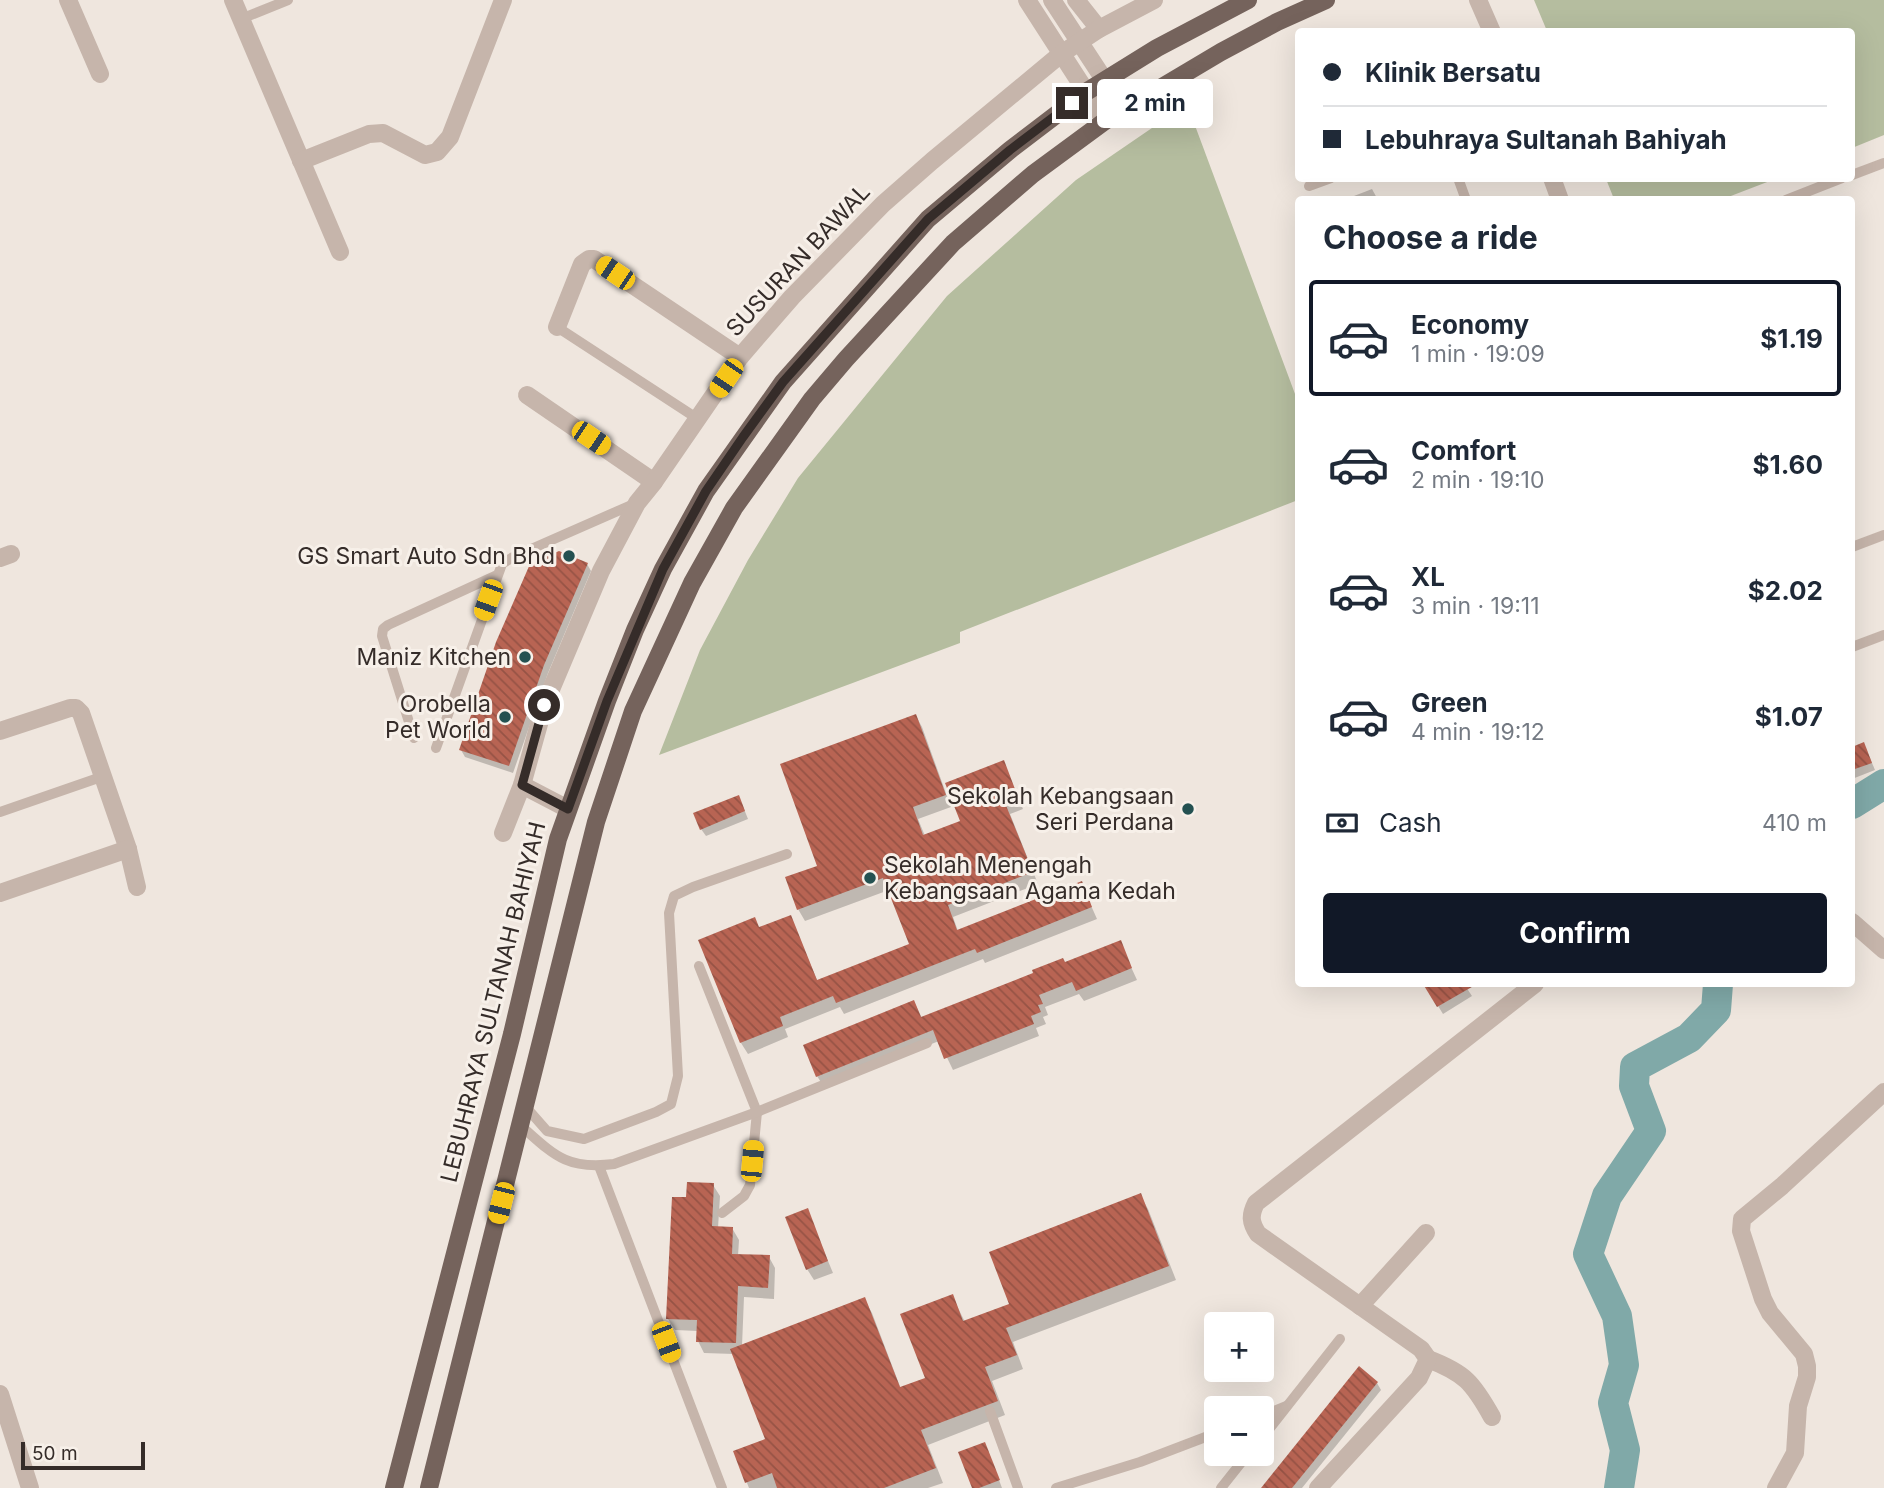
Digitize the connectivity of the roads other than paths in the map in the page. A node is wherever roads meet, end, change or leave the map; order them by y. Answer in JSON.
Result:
{"nodes":[{"id":1,"x":68,"y":0,"type":"edge"},
{"id":2,"x":233,"y":0,"type":"edge"},
{"id":3,"x":288,"y":0,"type":"edge"},
{"id":4,"x":503,"y":0,"type":"edge"},
{"id":5,"x":1027,"y":0,"type":"edge"},
{"id":6,"x":1052,"y":0,"type":"edge"},
{"id":7,"x":1076,"y":0,"type":"edge"},
{"id":8,"x":1154,"y":0,"type":"edge"},
{"id":9,"x":1248,"y":0,"type":"edge"},
{"id":10,"x":1325,"y":0,"type":"edge"},
{"id":11,"x":1478,"y":0,"type":"edge"},
{"id":12,"x":241,"y":19,"type":"junction"},
{"id":13,"x":1490,"y":28,"type":"edge"},
{"id":14,"x":1099,"y":29,"type":"junction"},
{"id":15,"x":1079,"y":42,"type":"junction"},
{"id":16,"x":1061,"y":54,"type":"junction"},
{"id":17,"x":100,"y":75,"type":"dead end"},
{"id":18,"x":1105,"y":80,"type":"junction"},
{"id":19,"x":1086,"y":92,"type":"junction"},
{"id":20,"x":1124,"y":110,"type":"junction"},
{"id":21,"x":1105,"y":121,"type":"junction"},
{"id":22,"x":301,"y":161,"type":"junction"},
{"id":23,"x":1884,"y":163,"type":"edge"},
{"id":24,"x":1855,"y":174,"type":"edge"},
{"id":25,"x":1320,"y":182,"type":"edge"},
{"id":26,"x":1832,"y":182,"type":"edge"},
{"id":27,"x":1309,"y":186,"type":"dead end"},
{"id":28,"x":1796,"y":196,"type":"edge"},
{"id":29,"x":340,"y":252,"type":"dead end"},
{"id":30,"x":557,"y":327,"type":"joint"},
{"id":31,"x":740,"y":357,"type":"junction"},
{"id":32,"x":527,"y":395,"type":"dead end"},
{"id":33,"x":698,"y":419,"type":"junction"},
{"id":34,"x":654,"y":481,"type":"junction"},
{"id":35,"x":637,"y":502,"type":"junction"},
{"id":36,"x":1884,"y":535,"type":"edge"},
{"id":37,"x":1855,"y":546,"type":"edge"},
{"id":38,"x":497,"y":575,"type":"junction"},
{"id":39,"x":1884,"y":635,"type":"edge"},
{"id":40,"x":1855,"y":647,"type":"edge"},
{"id":41,"x":0,"y":731,"type":"edge"},
{"id":42,"x":414,"y":738,"type":"dead end"},
{"id":43,"x":436,"y":748,"type":"dead end"},
{"id":44,"x":104,"y":776,"type":"junction"},
{"id":45,"x":522,"y":785,"type":"junction"},
{"id":46,"x":568,"y":809,"type":"junction"},
{"id":47,"x":0,"y":813,"type":"edge"},
{"id":48,"x":503,"y":833,"type":"dead end"},
{"id":49,"x":128,"y":849,"type":"junction"},
{"id":50,"x":787,"y":854,"type":"dead end"},
{"id":51,"x":137,"y":887,"type":"dead end"},
{"id":52,"x":0,"y":893,"type":"edge"},
{"id":53,"x":1855,"y":925,"type":"edge"},
{"id":54,"x":1884,"y":950,"type":"edge"},
{"id":55,"x":699,"y":967,"type":"dead end"},
{"id":56,"x":1531,"y":987,"type":"edge"},
{"id":57,"x":927,"y":1043,"type":"dead end"},
{"id":58,"x":1884,"y":1092,"type":"edge"},
{"id":59,"x":525,"y":1106,"type":"junction"},
{"id":60,"x":757,"y":1112,"type":"junction"},
{"id":61,"x":520,"y":1125,"type":"junction"},
{"id":62,"x":599,"y":1166,"type":"junction"},
{"id":63,"x":722,"y":1213,"type":"dead end"},
{"id":64,"x":1426,"y":1233,"type":"dead end"},
{"id":65,"x":1360,"y":1306,"type":"junction"},
{"id":66,"x":1340,"y":1339,"type":"dead end"},
{"id":67,"x":1428,"y":1359,"type":"junction"},
{"id":68,"x":0,"y":1394,"type":"edge"},
{"id":69,"x":1287,"y":1406,"type":"junction"},
{"id":70,"x":990,"y":1411,"type":"dead end"},
{"id":71,"x":1274,"y":1411,"type":"edge"},
{"id":72,"x":1492,"y":1417,"type":"dead end"},
{"id":73,"x":1274,"y":1422,"type":"edge"},
{"id":74,"x":5,"y":1427,"type":"edge"},
{"id":75,"x":1204,"y":1438,"type":"edge"},
{"id":76,"x":1239,"y":1466,"type":"edge"},
{"id":77,"x":30,"y":1488,"type":"edge"},
{"id":78,"x":394,"y":1488,"type":"edge"},
{"id":79,"x":429,"y":1488,"type":"edge"},
{"id":80,"x":722,"y":1488,"type":"edge"},
{"id":81,"x":1017,"y":1488,"type":"edge"},
{"id":82,"x":1056,"y":1488,"type":"edge"},
{"id":83,"x":1222,"y":1488,"type":"edge"},
{"id":84,"x":1318,"y":1488,"type":"edge"},
{"id":85,"x":1776,"y":1488,"type":"edge"}],
"edges":[{"from":1,"to":17,"type":"street"},
{"from":2,"to":12,"type":"street"},
{"from":3,"to":12,"type":"lane"},
{"from":4,"to":22,"type":"street"},
{"from":5,"to":16,"type":"street"},
{"from":6,"to":15,"type":"street"},
{"from":7,"to":14,"type":"street"},
{"from":8,"to":14,"type":"street","name":"SUSURAN BAWAL"},
{"from":9,"to":18,"type":"main road","name":"LEBUHRAYA SULTANAH BAHIYAH"},
{"from":10,"to":20,"type":"main road"},
{"from":11,"to":13,"type":"street"},
{"from":12,"to":22,"type":"street"},
{"from":14,"to":15,"type":"street","name":"SUSURAN BAWAL"},
{"from":15,"to":16,"type":"street","name":"SUSURAN BAWAL"},
{"from":15,"to":18,"type":"street"},
{"from":16,"to":19,"type":"street"},
{"from":16,"to":31,"type":"street","name":"SUSURAN BAWAL"},
{"from":18,"to":19,"type":"main road","name":"LEBUHRAYA SULTANAH BAHIYAH"},
{"from":18,"to":20,"type":"street"},
{"from":19,"to":21,"type":"street"},
{"from":19,"to":46,"type":"main road","name":"LEBUHRAYA SULTANAH BAHIYAH"},
{"from":20,"to":21,"type":"main road"},
{"from":21,"to":59,"type":"main road"},
{"from":22,"to":29,"type":"street"},
{"from":23,"to":24,"type":"lane"},
{"from":25,"to":27,"type":"lane"},
{"from":26,"to":28,"type":"lane"},
{"from":30,"to":31,"type":"street"},
{"from":30,"to":33,"type":"lane"},
{"from":31,"to":33,"type":"street","name":"SUSURAN BAWAL"},
{"from":32,"to":34,"type":"street"},
{"from":33,"to":34,"type":"street","name":"SUSURAN BAWAL"},
{"from":34,"to":35,"type":"street","name":"SUSURAN BAWAL"},
{"from":35,"to":38,"type":"lane"},
{"from":35,"to":45,"type":"street","name":"SUSURAN BAWAL"},
{"from":36,"to":37,"type":"lane"},
{"from":38,"to":42,"type":"lane"},
{"from":38,"to":43,"type":"lane"},
{"from":39,"to":40,"type":"lane"},
{"from":41,"to":44,"type":"street"},
{"from":44,"to":47,"type":"lane"},
{"from":44,"to":49,"type":"street"},
{"from":45,"to":46,"type":"street"},
{"from":45,"to":48,"type":"street","name":"SUSURAN BAWAL"},
{"from":46,"to":78,"type":"main road","name":"LEBUHRAYA SULTANAH BAHIYAH"},
{"from":49,"to":51,"type":"street"},
{"from":49,"to":52,"type":"street"},
{"from":50,"to":59,"type":"lane"},
{"from":53,"to":54,"type":"street"},
{"from":55,"to":60,"type":"lane"},
{"from":56,"to":65,"type":"street"},
{"from":57,"to":60,"type":"lane"},
{"from":58,"to":85,"type":"street"},
{"from":59,"to":61,"type":"main road"},
{"from":60,"to":62,"type":"lane"},
{"from":60,"to":63,"type":"lane"},
{"from":61,"to":62,"type":"lane"},
{"from":61,"to":79,"type":"main road"},
{"from":62,"to":80,"type":"lane"},
{"from":64,"to":65,"type":"street"},
{"from":65,"to":67,"type":"street"},
{"from":66,"to":69,"type":"lane"},
{"from":67,"to":72,"type":"street"},
{"from":67,"to":84,"type":"street"},
{"from":68,"to":74,"type":"street"},
{"from":69,"to":71,"type":"lane"},
{"from":69,"to":73,"type":"lane"},
{"from":70,"to":81,"type":"lane"},
{"from":74,"to":77,"type":"street"},
{"from":75,"to":82,"type":"lane"},
{"from":76,"to":83,"type":"lane"}]}
